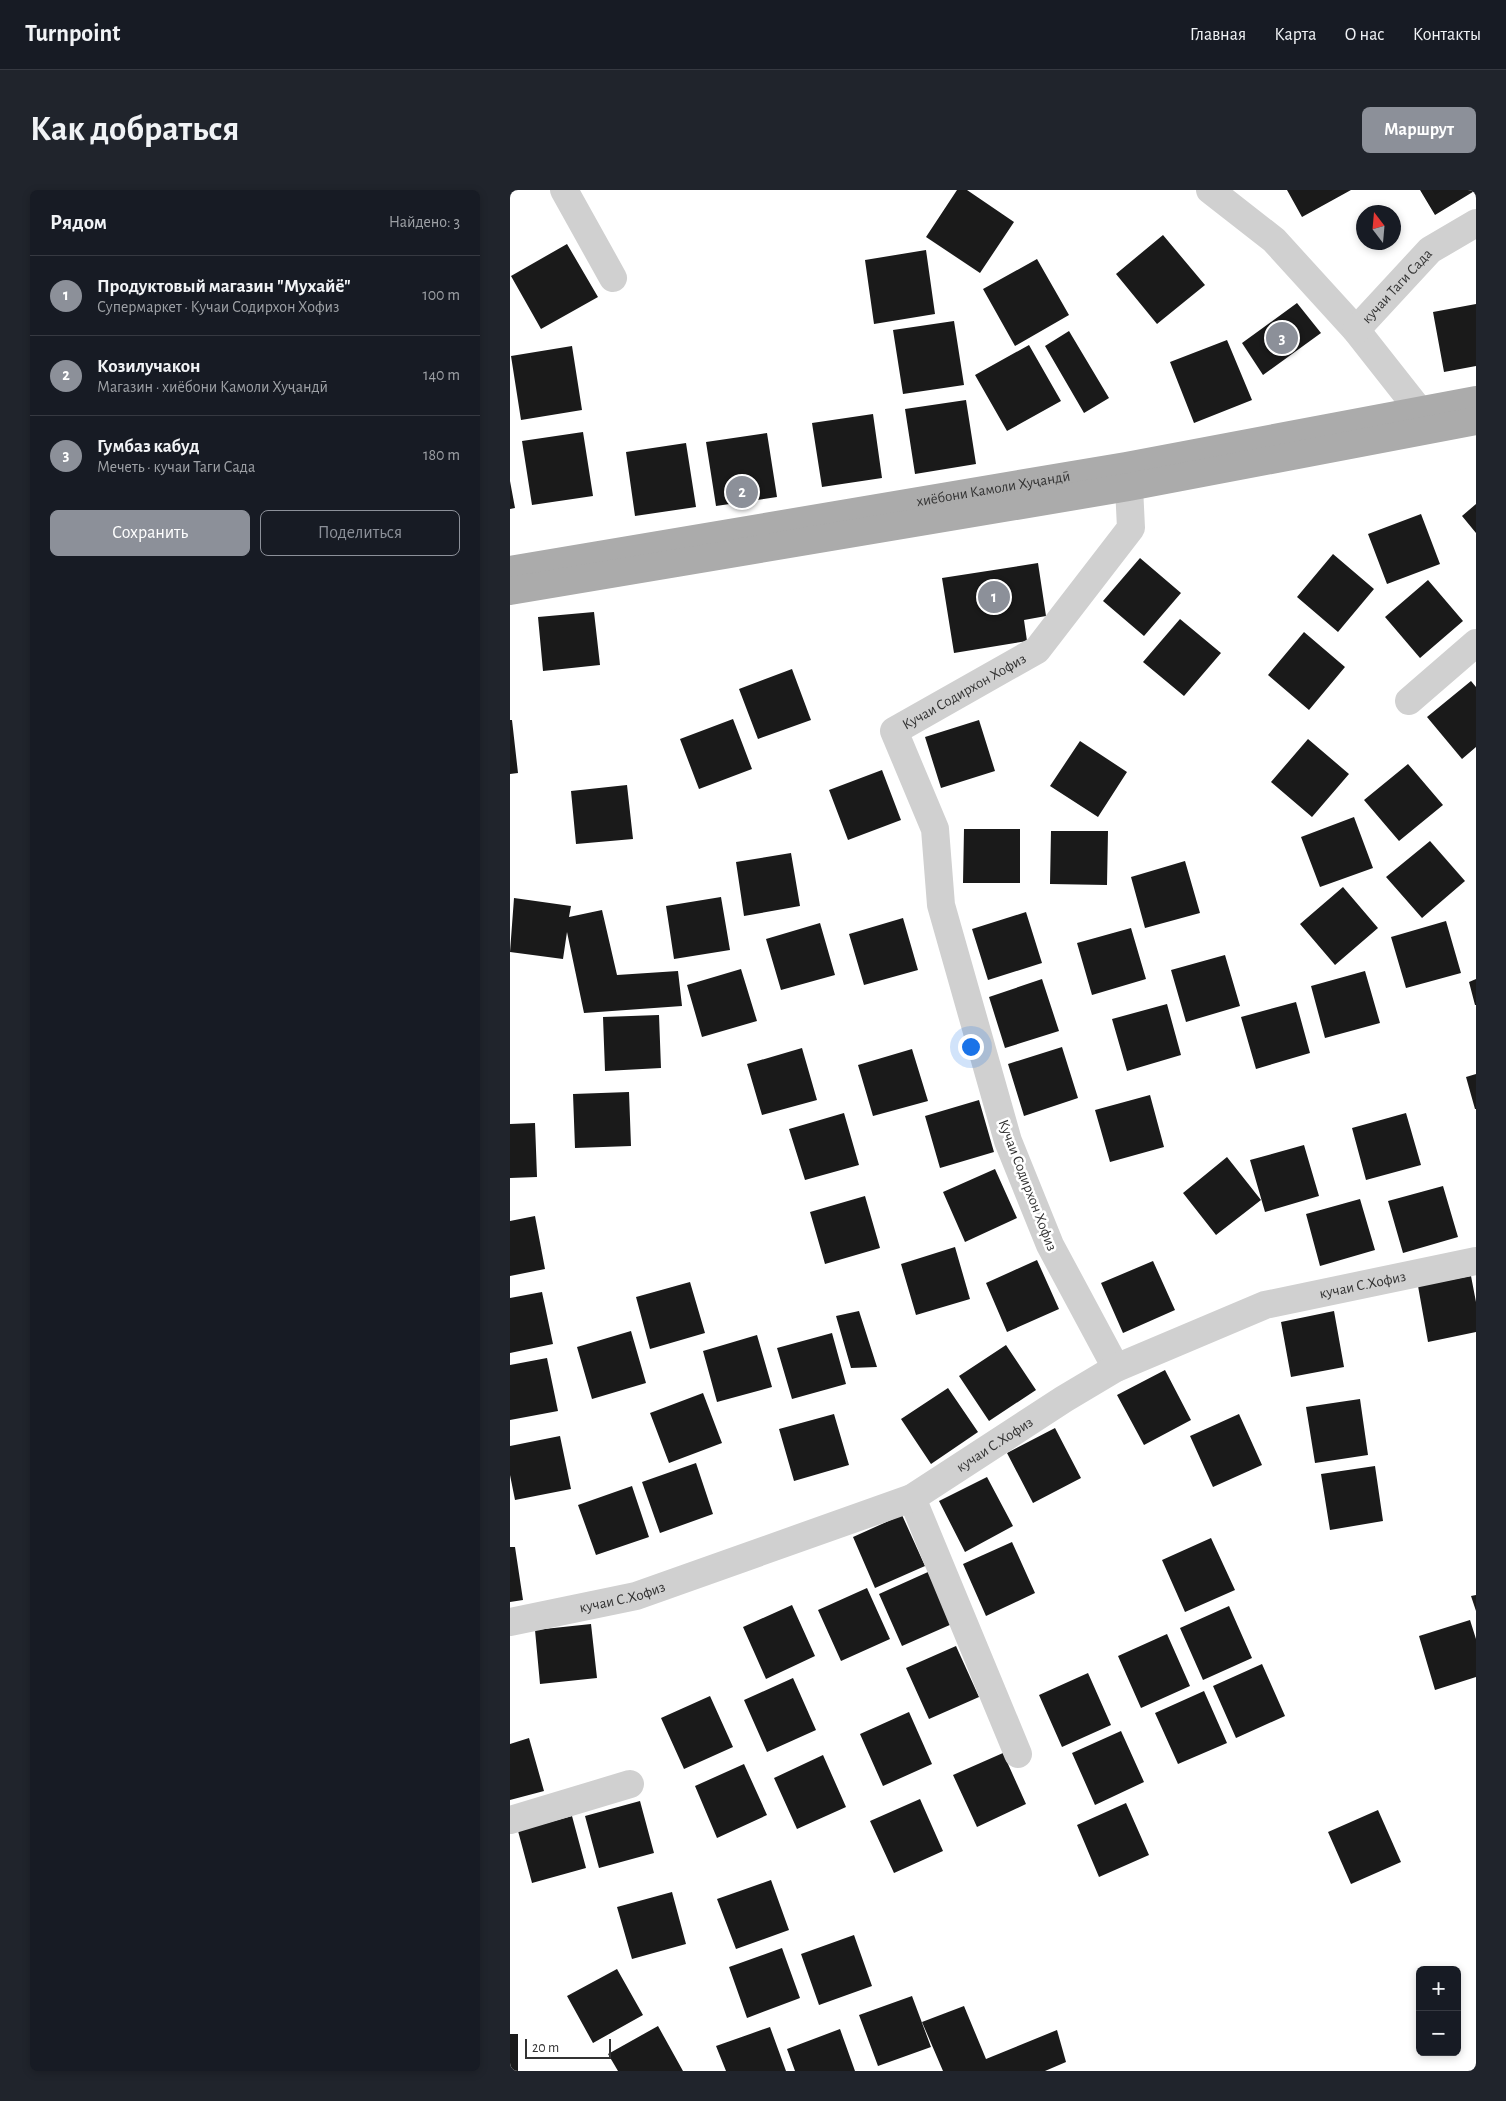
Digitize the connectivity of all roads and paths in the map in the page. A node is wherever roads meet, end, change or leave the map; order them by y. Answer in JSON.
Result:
{"nodes":[{"id":1,"x":564,"y":190,"type":"edge"},
{"id":2,"x":1210,"y":190,"type":"edge"},
{"id":3,"x":1476,"y":223,"type":"edge"},
{"id":4,"x":614,"y":278,"type":"dead end"},
{"id":5,"x":1356,"y":330,"type":"junction"},
{"id":6,"x":1476,"y":400,"type":"edge"},
{"id":7,"x":1419,"y":410,"type":"junction"},
{"id":8,"x":1476,"y":421,"type":"edge"},
{"id":9,"x":1129,"y":487,"type":"junction"},
{"id":10,"x":510,"y":570,"type":"edge"},
{"id":11,"x":510,"y":592,"type":"edge"},
{"id":12,"x":1476,"y":643,"type":"edge"},
{"id":13,"x":1409,"y":701,"type":"dead end"},
{"id":14,"x":1476,"y":1261,"type":"edge"},
{"id":15,"x":1116,"y":1368,"type":"junction"},
{"id":16,"x":912,"y":1498,"type":"junction"},
{"id":17,"x":510,"y":1622,"type":"edge"},
{"id":18,"x":1018,"y":1754,"type":"dead end"},
{"id":19,"x":630,"y":1784,"type":"dead end"},
{"id":20,"x":510,"y":1820,"type":"edge"}],
"edges":[{"from":1,"to":4,"type":"street"},
{"from":2,"to":5,"type":"street"},
{"from":3,"to":5,"type":"street","name":"кучаи Таги Сада"},
{"from":5,"to":7,"type":"street","name":"кучаи Таги Сада"},
{"from":6,"to":7,"type":"main road","name":"хиёбони Камоли Хуҷандӣ"},
{"from":7,"to":10,"type":"main road","name":"хиёбони Камоли Хуҷандӣ"},
{"from":8,"to":9,"type":"main road","name":"хиёбони Камоли Хуҷандӣ"},
{"from":9,"to":11,"type":"main road","name":"хиёбони Камоли Хуҷандӣ"},
{"from":9,"to":15,"type":"street","name":"Кучаи Содирхон Хофиз"},
{"from":12,"to":13,"type":"street"},
{"from":14,"to":15,"type":"street","name":"кучаи С.Хофиз"},
{"from":15,"to":16,"type":"street","name":"кучаи С.Хофиз"},
{"from":16,"to":17,"type":"street","name":"кучаи С.Хофиз"},
{"from":16,"to":18,"type":"street"},
{"from":19,"to":20,"type":"street"}]}
